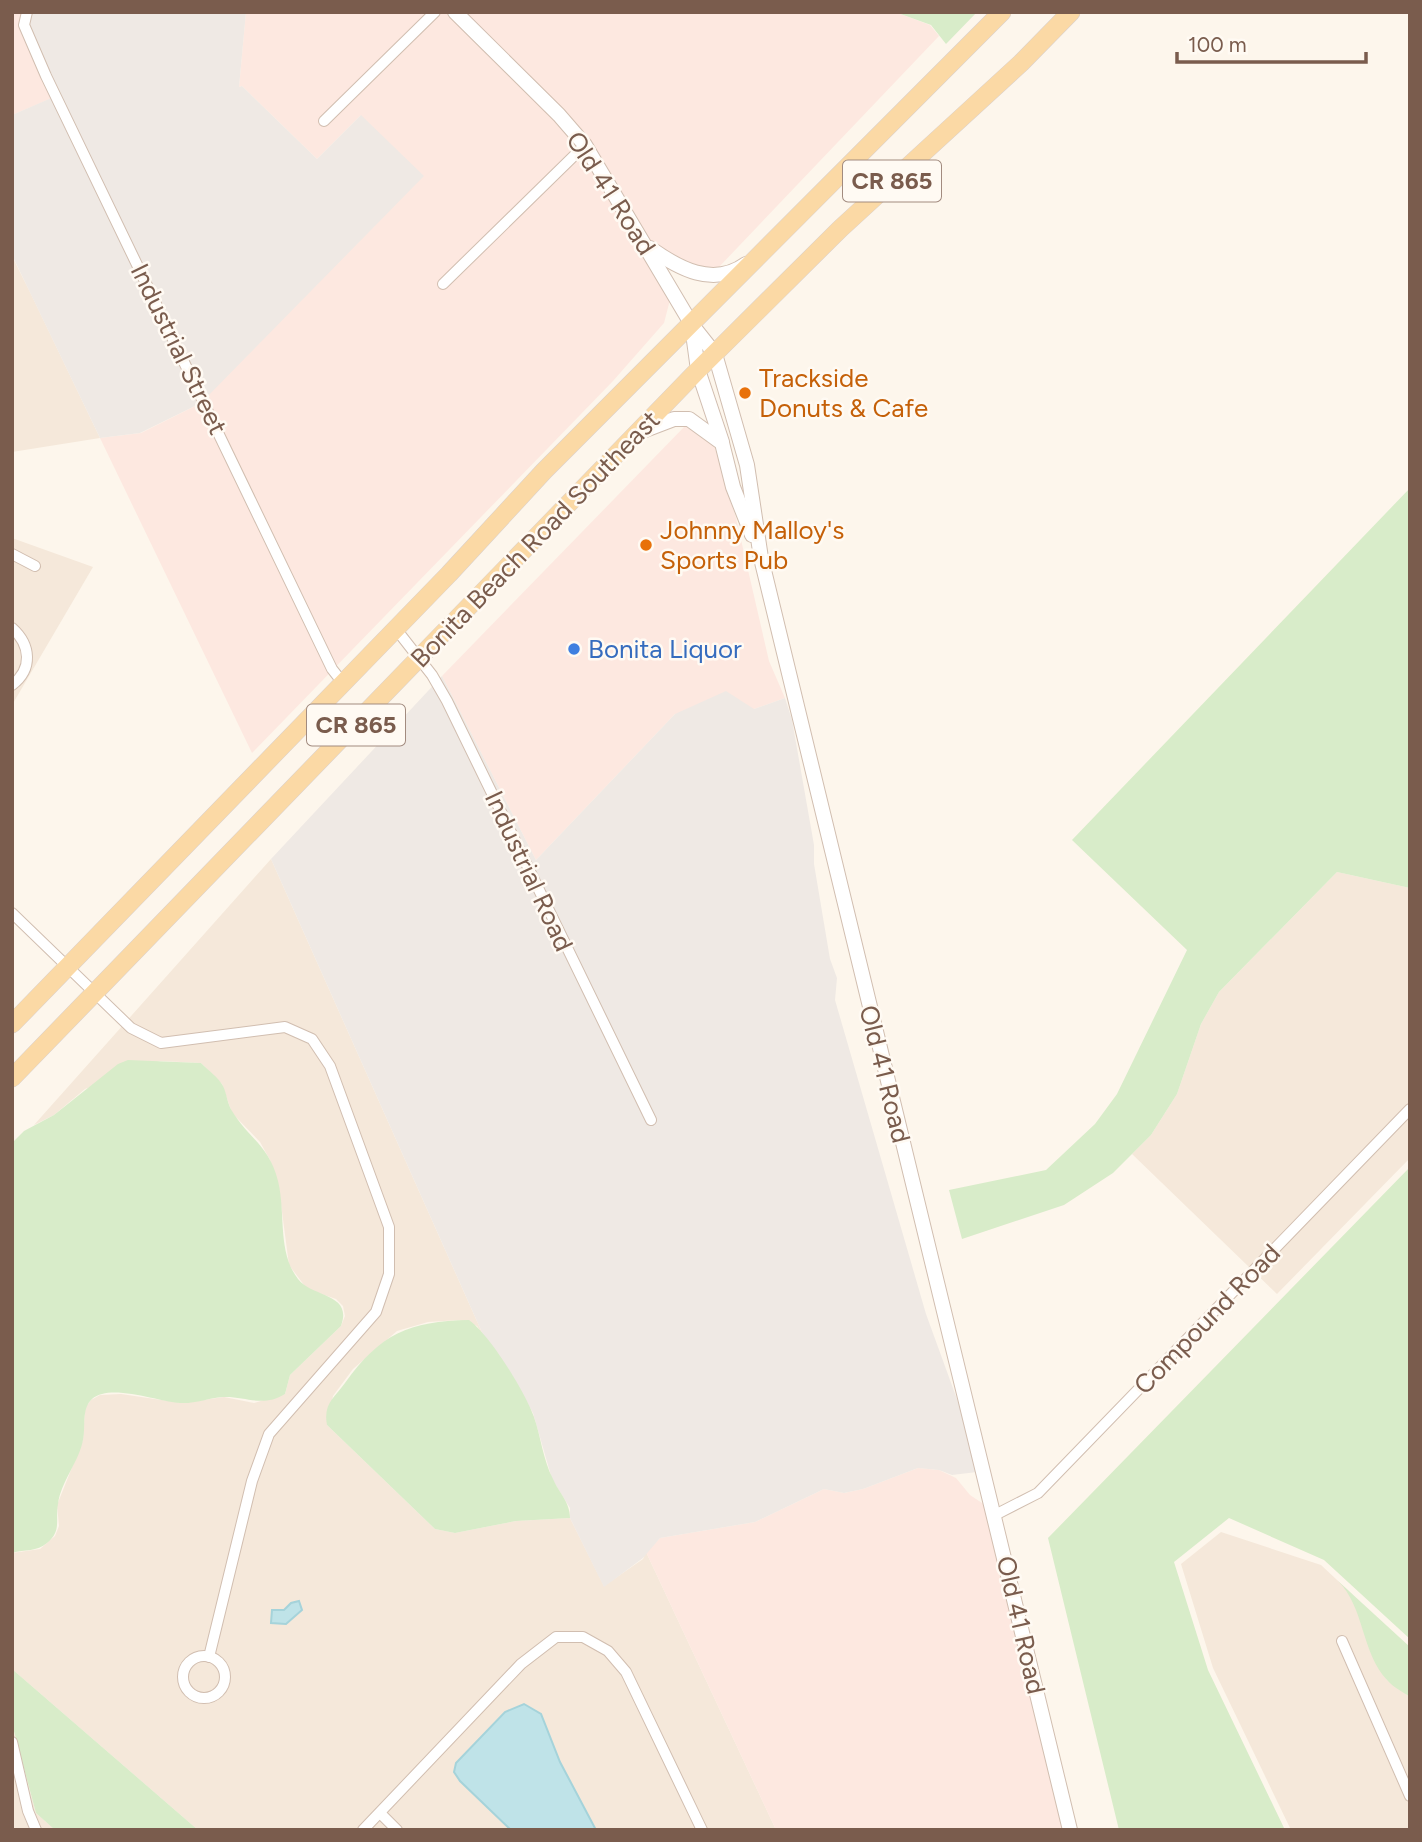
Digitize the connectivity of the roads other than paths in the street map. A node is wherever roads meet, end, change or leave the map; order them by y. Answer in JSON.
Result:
{"nodes":[{"id":1,"x":27,"y":12,"type":"edge"},
{"id":2,"x":435,"y":12,"type":"edge"},
{"id":3,"x":455,"y":12,"type":"edge"},
{"id":4,"x":1002,"y":12,"type":"edge"},
{"id":5,"x":1071,"y":12,"type":"edge"},
{"id":6,"x":324,"y":121,"type":"dead end"},
{"id":7,"x":585,"y":145,"type":"junction"},
{"id":8,"x":645,"y":245,"type":"junction"},
{"id":9,"x":770,"y":247,"type":"junction"},
{"id":10,"x":443,"y":284,"type":"dead end"},
{"id":11,"x":692,"y":325,"type":"junction"},
{"id":12,"x":715,"y":354,"type":"junction"},
{"id":13,"x":698,"y":370,"type":"junction"},
{"id":14,"x":639,"y":432,"type":"junction"},
{"id":15,"x":722,"y":443,"type":"junction"},
{"id":16,"x":12,"y":554,"type":"edge"},
{"id":17,"x":761,"y":558,"type":"junction"},
{"id":18,"x":35,"y":566,"type":"dead end"},
{"id":19,"x":12,"y":628,"type":"edge"},
{"id":20,"x":396,"y":629,"type":"junction"},
{"id":21,"x":420,"y":659,"type":"junction"},
{"id":22,"x":343,"y":683,"type":"junction"},
{"id":23,"x":12,"y":685,"type":"edge"},
{"id":24,"x":12,"y":913,"type":"edge"},
{"id":25,"x":68,"y":967,"type":"junction"},
{"id":26,"x":96,"y":992,"type":"junction"},
{"id":27,"x":12,"y":1024,"type":"edge"},
{"id":28,"x":12,"y":1078,"type":"edge"},
{"id":29,"x":1410,"y":1109,"type":"edge"},
{"id":30,"x":652,"y":1120,"type":"dead end"},
{"id":31,"x":995,"y":1515,"type":"junction"},
{"id":32,"x":1342,"y":1641,"type":"dead end"},
{"id":33,"x":209,"y":1657,"type":"dead end"},
{"id":34,"x":12,"y":1742,"type":"edge"},
{"id":35,"x":1410,"y":1796,"type":"edge"},
{"id":36,"x":380,"y":1812,"type":"junction"},
{"id":37,"x":36,"y":1830,"type":"edge"},
{"id":38,"x":363,"y":1830,"type":"edge"},
{"id":39,"x":397,"y":1830,"type":"edge"},
{"id":40,"x":702,"y":1830,"type":"edge"},
{"id":41,"x":1070,"y":1830,"type":"edge"}],
"edges":[{"from":1,"to":22,"type":"street","name":"Industrial Street"},
{"from":2,"to":6,"type":"street"},
{"from":3,"to":7,"type":"street","name":"Old 41 Road"},
{"from":4,"to":9,"type":"main road","name":"Bonita Beach Road Southeast","number":"CR 865"},
{"from":5,"to":12,"type":"main road","name":"Bonita Beach Road Southeast","number":"CR 865"},
{"from":7,"to":8,"type":"street","name":"Old 41 Road"},
{"from":7,"to":10,"type":"street"},
{"from":8,"to":9,"type":"street"},
{"from":8,"to":11,"type":"street","name":"Old 41 Road"},
{"from":9,"to":11,"type":"main road","name":"Bonita Beach Road Southeast","number":"CR 865"},
{"from":11,"to":12,"type":"street","name":"Old 41 Road"},
{"from":11,"to":13,"type":"street","name":"Old 41 Road"},
{"from":11,"to":20,"type":"main road","name":"Bonita Beach Road Southeast","number":"CR 865"},
{"from":12,"to":13,"type":"main road","name":"Bonita Beach Road Southeast","number":"CR 865"},
{"from":12,"to":17,"type":"street","name":"Old 41 Road"},
{"from":13,"to":14,"type":"main road","name":"Bonita Beach Road Southeast","number":"CR 865"},
{"from":13,"to":15,"type":"street","name":"Old 41 Road"},
{"from":14,"to":15,"type":"street"},
{"from":14,"to":21,"type":"main road","name":"Bonita Beach Road Southeast","number":"CR 865"},
{"from":15,"to":17,"type":"street","name":"Old 41 Road"},
{"from":16,"to":18,"type":"street"},
{"from":17,"to":31,"type":"street","name":"Old 41 Road"},
{"from":19,"to":23,"type":"street"},
{"from":20,"to":21,"type":"street","name":"Industrial Road"},
{"from":20,"to":22,"type":"main road","name":"Bonita Beach Road Southeast","number":"CR 865"},
{"from":21,"to":26,"type":"main road","name":"Bonita Beach Road Southeast","number":"CR 865"},
{"from":21,"to":30,"type":"street","name":"Industrial Road"},
{"from":22,"to":25,"type":"main road","name":"Bonita Beach Road Southeast","number":"CR 865"},
{"from":24,"to":25,"type":"street"},
{"from":25,"to":26,"type":"street"},
{"from":25,"to":27,"type":"main road","name":"Bonita Beach Road Southeast","number":"CR 865"},
{"from":26,"to":28,"type":"main road","name":"Bonita Beach Road Southeast","number":"CR 865"},
{"from":26,"to":33,"type":"street"},
{"from":29,"to":31,"type":"street","name":"Compound Road"},
{"from":31,"to":41,"type":"street","name":"Old 41 Road"},
{"from":32,"to":35,"type":"street"},
{"from":34,"to":37,"type":"street"},
{"from":36,"to":38,"type":"street"},
{"from":36,"to":39,"type":"street"},
{"from":36,"to":40,"type":"street"}]}
